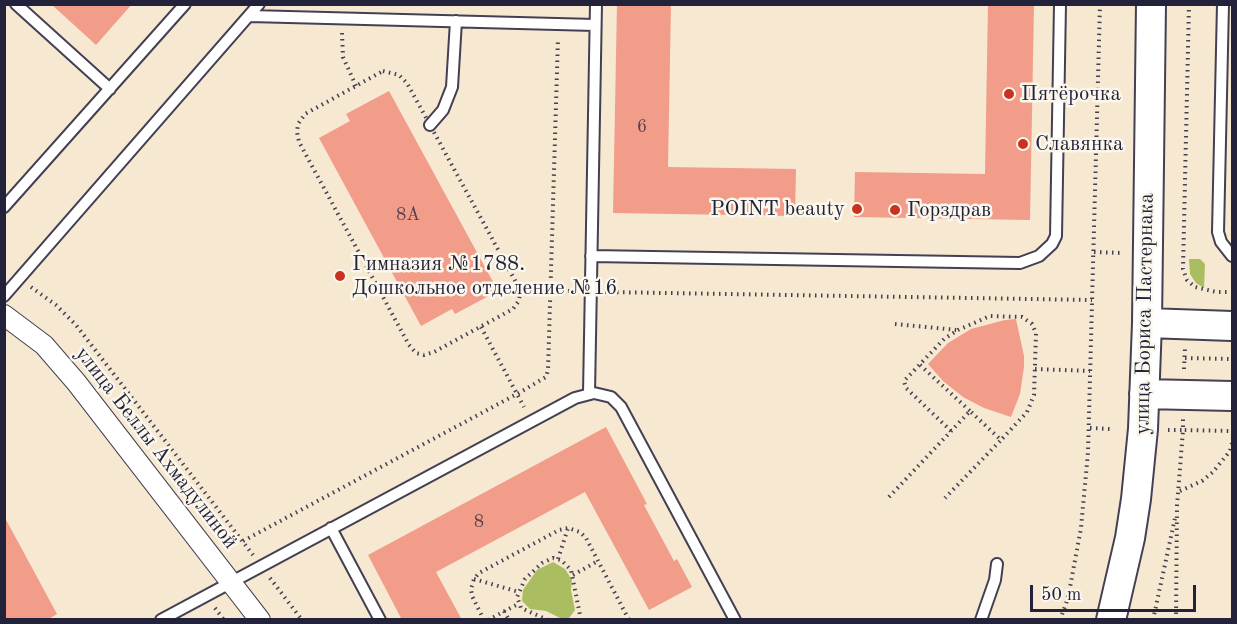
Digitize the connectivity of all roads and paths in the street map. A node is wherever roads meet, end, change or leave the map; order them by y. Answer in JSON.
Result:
{"nodes":[{"id":1,"x":16,"y":4,"type":"edge"},
{"id":2,"x":185,"y":4,"type":"edge"},
{"id":3,"x":259,"y":4,"type":"edge"},
{"id":4,"x":596,"y":4,"type":"edge"},
{"id":5,"x":1060,"y":4,"type":"edge"},
{"id":6,"x":1100,"y":4,"type":"edge"},
{"id":7,"x":1151,"y":4,"type":"edge"},
{"id":8,"x":1190,"y":4,"type":"edge"},
{"id":9,"x":1226,"y":6,"type":"edge"},
{"id":10,"x":250,"y":16,"type":"junction"},
{"id":11,"x":456,"y":21,"type":"junction"},
{"id":12,"x":558,"y":24,"type":"junction"},
{"id":13,"x":595,"y":25,"type":"junction"},
{"id":14,"x":341,"y":49,"type":"dead end"},
{"id":15,"x":356,"y":86,"type":"junction"},
{"id":16,"x":110,"y":88,"type":"junction"},
{"id":17,"x":430,"y":125,"type":"junction"},
{"id":18,"x":4,"y":207,"type":"edge"},
{"id":19,"x":1094,"y":252,"type":"junction"},
{"id":20,"x":1128,"y":253,"type":"dead end"},
{"id":21,"x":591,"y":256,"type":"junction"},
{"id":22,"x":1233,"y":256,"type":"edge"},
{"id":23,"x":1187,"y":279,"type":"junction"},
{"id":24,"x":19,"y":280,"type":"junction"},
{"id":25,"x":1186,"y":289,"type":"dead end"},
{"id":26,"x":550,"y":291,"type":"junction"},
{"id":27,"x":591,"y":291,"type":"junction"},
{"id":28,"x":1233,"y":292,"type":"edge"},
{"id":29,"x":4,"y":296,"type":"edge"},
{"id":30,"x":1092,"y":300,"type":"junction"},
{"id":31,"x":4,"y":315,"type":"edge"},
{"id":32,"x":1147,"y":323,"type":"junction"},
{"id":33,"x":895,"y":324,"type":"dead end"},
{"id":34,"x":1233,"y":326,"type":"edge"},
{"id":35,"x":481,"y":327,"type":"junction"},
{"id":36,"x":958,"y":330,"type":"junction"},
{"id":37,"x":1185,"y":342,"type":"dead end"},
{"id":38,"x":1185,"y":358,"type":"junction"},
{"id":39,"x":1233,"y":359,"type":"edge"},
{"id":40,"x":920,"y":364,"type":"junction"},
{"id":41,"x":1035,"y":369,"type":"junction"},
{"id":42,"x":1184,"y":369,"type":"dead end"},
{"id":43,"x":1090,"y":370,"type":"junction"},
{"id":44,"x":589,"y":393,"type":"junction"},
{"id":45,"x":517,"y":394,"type":"junction"},
{"id":46,"x":1144,"y":394,"type":"junction"},
{"id":47,"x":1233,"y":396,"type":"edge"},
{"id":48,"x":970,"y":411,"type":"junction"},
{"id":49,"x":532,"y":421,"type":"junction"},
{"id":50,"x":1090,"y":428,"type":"junction"},
{"id":51,"x":1110,"y":429,"type":"dead end"},
{"id":52,"x":951,"y":431,"type":"junction"},
{"id":53,"x":1233,"y":432,"type":"edge"},
{"id":54,"x":1001,"y":440,"type":"junction"},
{"id":55,"x":1233,"y":443,"type":"edge"},
{"id":56,"x":1179,"y":491,"type":"junction"},
{"id":57,"x":889,"y":497,"type":"dead end"},
{"id":58,"x":945,"y":498,"type":"dead end"},
{"id":59,"x":1178,"y":506,"type":"junction"},
{"id":60,"x":331,"y":528,"type":"junction"},
{"id":61,"x":568,"y":528,"type":"junction"},
{"id":62,"x":243,"y":541,"type":"junction"},
{"id":63,"x":558,"y":559,"type":"junction"},
{"id":64,"x":598,"y":561,"type":"junction"},
{"id":65,"x":997,"y":564,"type":"dead end"},
{"id":66,"x":261,"y":565,"type":"junction"},
{"id":67,"x":573,"y":574,"type":"junction"},
{"id":68,"x":474,"y":579,"type":"junction"},
{"id":69,"x":231,"y":582,"type":"junction"},
{"id":70,"x":519,"y":592,"type":"junction"},
{"id":71,"x":518,"y":604,"type":"junction"},
{"id":72,"x":504,"y":611,"type":"junction"},
{"id":73,"x":580,"y":618,"type":"edge"},
{"id":74,"x":160,"y":620,"type":"edge"},
{"id":75,"x":260,"y":620,"type":"edge"},
{"id":76,"x":302,"y":620,"type":"edge"},
{"id":77,"x":380,"y":620,"type":"edge"},
{"id":78,"x":486,"y":620,"type":"edge"},
{"id":79,"x":509,"y":620,"type":"edge"},
{"id":80,"x":548,"y":620,"type":"edge"},
{"id":81,"x":574,"y":620,"type":"edge"},
{"id":82,"x":629,"y":620,"type":"edge"},
{"id":83,"x":735,"y":620,"type":"edge"},
{"id":84,"x":981,"y":620,"type":"edge"},
{"id":85,"x":1060,"y":620,"type":"edge"},
{"id":86,"x":1111,"y":620,"type":"edge"},
{"id":87,"x":1154,"y":620,"type":"edge"},
{"id":88,"x":1176,"y":620,"type":"edge"}],
"edges":[{"from":1,"to":16,"type":"lane"},
{"from":2,"to":16,"type":"lane"},
{"from":3,"to":10,"type":"lane"},
{"from":4,"to":13,"type":"lane"},
{"from":5,"to":21,"type":"lane"},
{"from":6,"to":19,"type":"path"},
{"from":7,"to":32,"type":"street","name":"улица Бориса Пастернака"},
{"from":8,"to":23,"type":"path"},
{"from":9,"to":22,"type":"lane"},
{"from":10,"to":11,"type":"lane"},
{"from":10,"to":24,"type":"lane"},
{"from":11,"to":12,"type":"lane"},
{"from":11,"to":17,"type":"lane"},
{"from":12,"to":13,"type":"lane"},
{"from":12,"to":26,"type":"path"},
{"from":13,"to":21,"type":"lane"},
{"from":14,"to":15,"type":"path"},
{"from":15,"to":17,"type":"path"},
{"from":15,"to":35,"type":"path"},
{"from":16,"to":18,"type":"lane"},
{"from":17,"to":35,"type":"path"},
{"from":19,"to":20,"type":"path"},
{"from":19,"to":30,"type":"path"},
{"from":21,"to":27,"type":"lane"},
{"from":23,"to":25,"type":"path"},
{"from":23,"to":28,"type":"path"},
{"from":24,"to":29,"type":"lane"},
{"from":24,"to":62,"type":"path"},
{"from":26,"to":27,"type":"path"},
{"from":26,"to":45,"type":"path"},
{"from":27,"to":30,"type":"path"},
{"from":27,"to":44,"type":"lane"},
{"from":30,"to":43,"type":"path"},
{"from":31,"to":69,"type":"street","name":"улица Беллы Ахмадулиной"},
{"from":32,"to":34,"type":"street"},
{"from":32,"to":46,"type":"street","name":"улица Бориса Пастернака"},
{"from":33,"to":36,"type":"path"},
{"from":35,"to":45,"type":"path"},
{"from":36,"to":40,"type":"path"},
{"from":36,"to":41,"type":"path"},
{"from":37,"to":38,"type":"path"},
{"from":38,"to":39,"type":"path"},
{"from":38,"to":42,"type":"path"},
{"from":40,"to":48,"type":"path"},
{"from":40,"to":52,"type":"path"},
{"from":41,"to":43,"type":"path"},
{"from":41,"to":54,"type":"path"},
{"from":43,"to":50,"type":"path"},
{"from":44,"to":49,"type":"lane"},
{"from":44,"to":83,"type":"lane"},
{"from":45,"to":49,"type":"path"},
{"from":45,"to":62,"type":"path"},
{"from":46,"to":47,"type":"street"},
{"from":46,"to":86,"type":"street","name":"улица Бориса Пастернака"},
{"from":48,"to":52,"type":"path"},
{"from":48,"to":54,"type":"path"},
{"from":49,"to":60,"type":"lane"},
{"from":50,"to":51,"type":"path"},
{"from":50,"to":85,"type":"path"},
{"from":52,"to":57,"type":"path"},
{"from":53,"to":56,"type":"path"},
{"from":54,"to":58,"type":"path"},
{"from":55,"to":56,"type":"path"},
{"from":56,"to":59,"type":"path"},
{"from":59,"to":87,"type":"path"},
{"from":59,"to":88,"type":"path"},
{"from":60,"to":66,"type":"lane"},
{"from":60,"to":77,"type":"lane"},
{"from":61,"to":63,"type":"path"},
{"from":61,"to":64,"type":"path"},
{"from":61,"to":68,"type":"path"},
{"from":62,"to":66,"type":"path"},
{"from":63,"to":67,"type":"path"},
{"from":63,"to":70,"type":"path"},
{"from":64,"to":67,"type":"path"},
{"from":64,"to":82,"type":"path"},
{"from":65,"to":84,"type":"lane"},
{"from":66,"to":69,"type":"lane"},
{"from":66,"to":76,"type":"path"},
{"from":67,"to":73,"type":"path"},
{"from":68,"to":70,"type":"path"},
{"from":68,"to":78,"type":"path"},
{"from":69,"to":74,"type":"lane"},
{"from":69,"to":75,"type":"street","name":"улица Беллы Ахмадулиной"},
{"from":70,"to":71,"type":"path"},
{"from":71,"to":72,"type":"path"},
{"from":71,"to":80,"type":"path"},
{"from":72,"to":78,"type":"path"},
{"from":72,"to":79,"type":"path"},
{"from":73,"to":81,"type":"path"}]}
